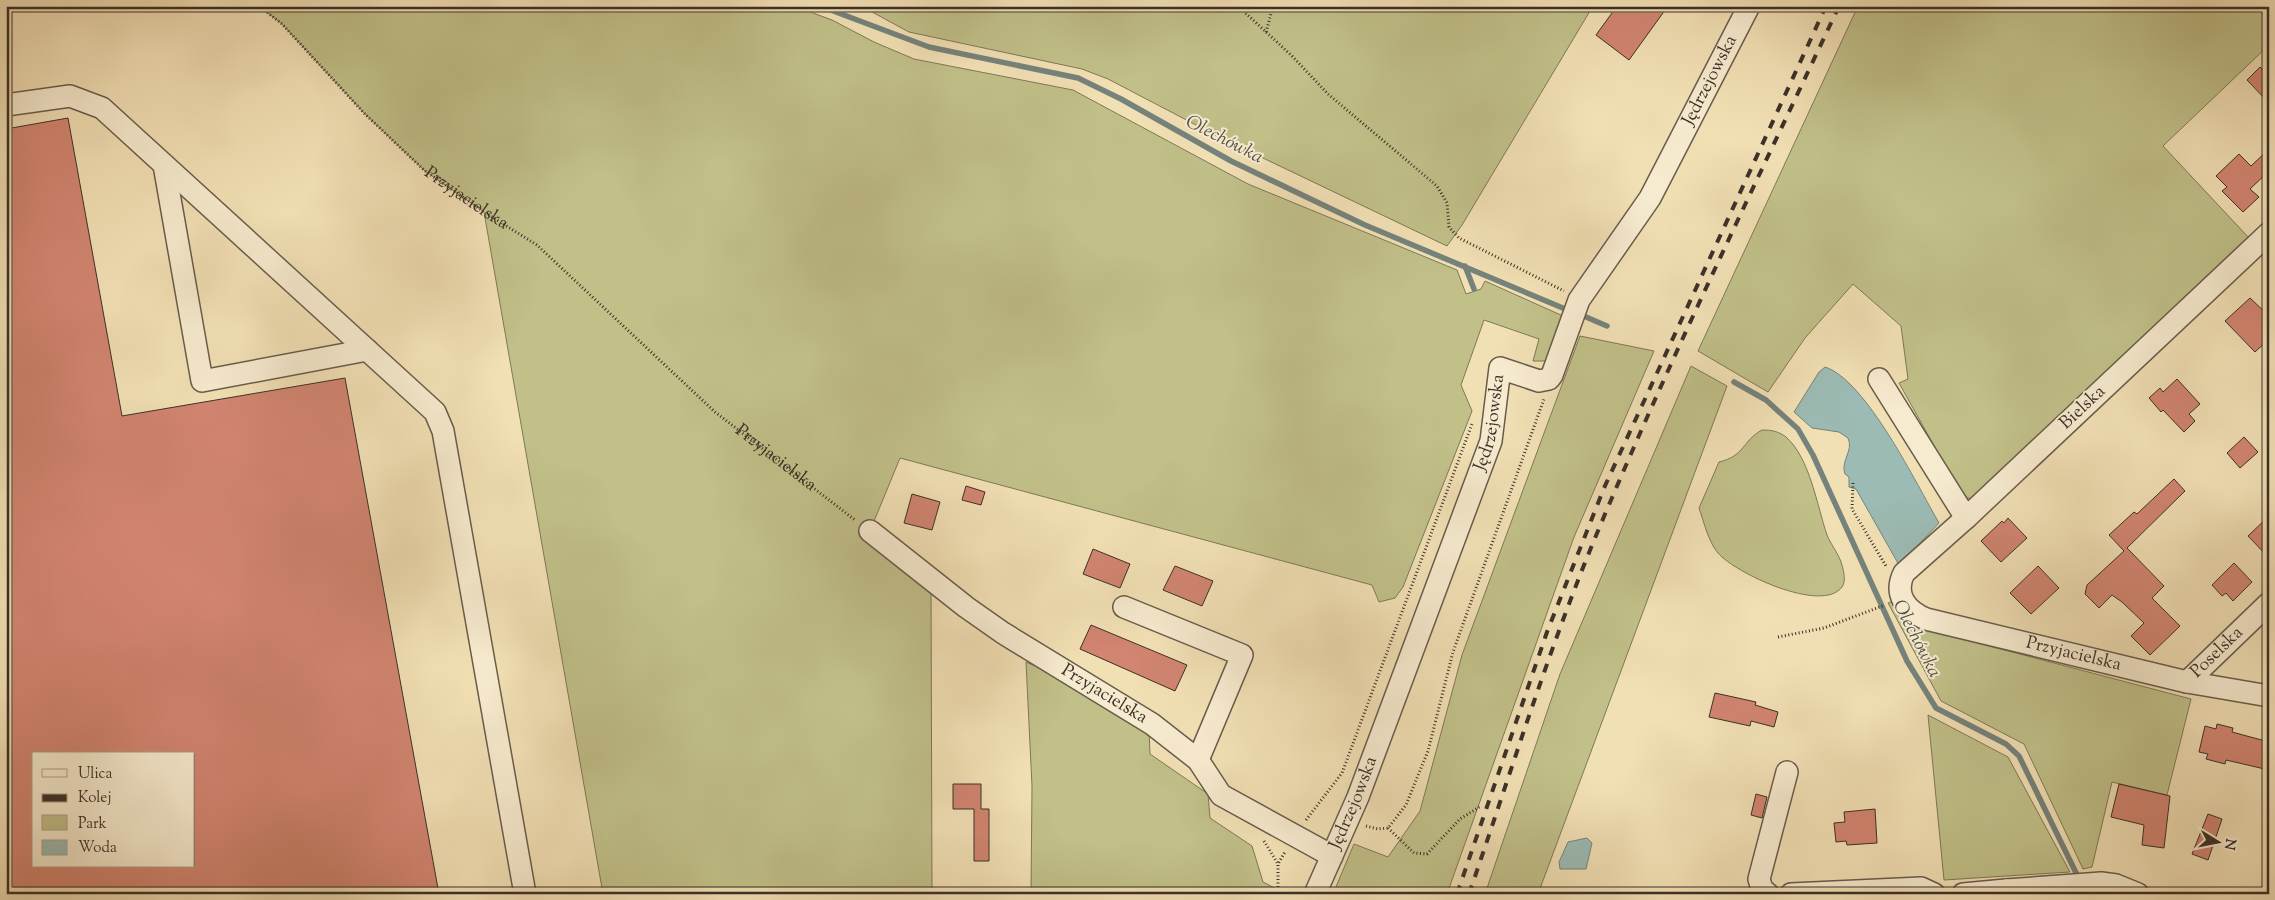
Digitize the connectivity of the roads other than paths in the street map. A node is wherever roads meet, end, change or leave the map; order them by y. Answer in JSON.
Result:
{"nodes":[{"id":1,"x":1749,"y":6,"type":"edge"},
{"id":2,"x":6,"y":106,"type":"edge"},
{"id":3,"x":164,"y":165,"type":"junction"},
{"id":4,"x":2269,"y":233,"type":"edge"},
{"id":5,"x":367,"y":350,"type":"junction"},
{"id":6,"x":1879,"y":379,"type":"dead end"},
{"id":7,"x":1966,"y":518,"type":"junction"},
{"id":8,"x":870,"y":531,"type":"road end"},
{"id":9,"x":1900,"y":584,"type":"joint"},
{"id":10,"x":2269,"y":602,"type":"edge"},
{"id":11,"x":1124,"y":607,"type":"dead end"},
{"id":12,"x":2187,"y":682,"type":"junction"},
{"id":13,"x":2269,"y":696,"type":"edge"},
{"id":14,"x":1198,"y":760,"type":"junction"},
{"id":15,"x":1787,"y":772,"type":"dead end"},
{"id":16,"x":1332,"y":856,"type":"junction"},
{"id":17,"x":2042,"y":890,"type":"edge"},
{"id":18,"x":1987,"y":893,"type":"edge"},
{"id":19,"x":526,"y":894,"type":"edge"},
{"id":20,"x":1314,"y":894,"type":"edge"},
{"id":21,"x":1768,"y":894,"type":"edge"},
{"id":22,"x":1791,"y":894,"type":"edge"},
{"id":23,"x":1934,"y":894,"type":"edge"},
{"id":24,"x":2138,"y":894,"type":"edge"}],
"edges":[{"from":1,"to":16,"type":"street","name":"Jędrzejowska"},
{"from":2,"to":3,"type":"street"},
{"from":3,"to":5,"type":"street"},
{"from":3,"to":5,"type":"street"},
{"from":4,"to":7,"type":"street","name":"Bielska"},
{"from":5,"to":19,"type":"street"},
{"from":6,"to":7,"type":"street"},
{"from":7,"to":9,"type":"street","name":"Bielska"},
{"from":8,"to":14,"type":"street","name":"Przyjacielska"},
{"from":9,"to":12,"type":"street","name":"Przyjacielska"},
{"from":10,"to":12,"type":"street","name":"Poselska"},
{"from":11,"to":14,"type":"street"},
{"from":12,"to":13,"type":"street","name":"Przyjacielska"},
{"from":14,"to":16,"type":"street","name":"Przyjacielska"},
{"from":15,"to":21,"type":"street"},
{"from":16,"to":20,"type":"street","name":"Jędrzejowska"},
{"from":17,"to":18,"type":"street"},
{"from":17,"to":24,"type":"street"},
{"from":22,"to":23,"type":"street"}]}
